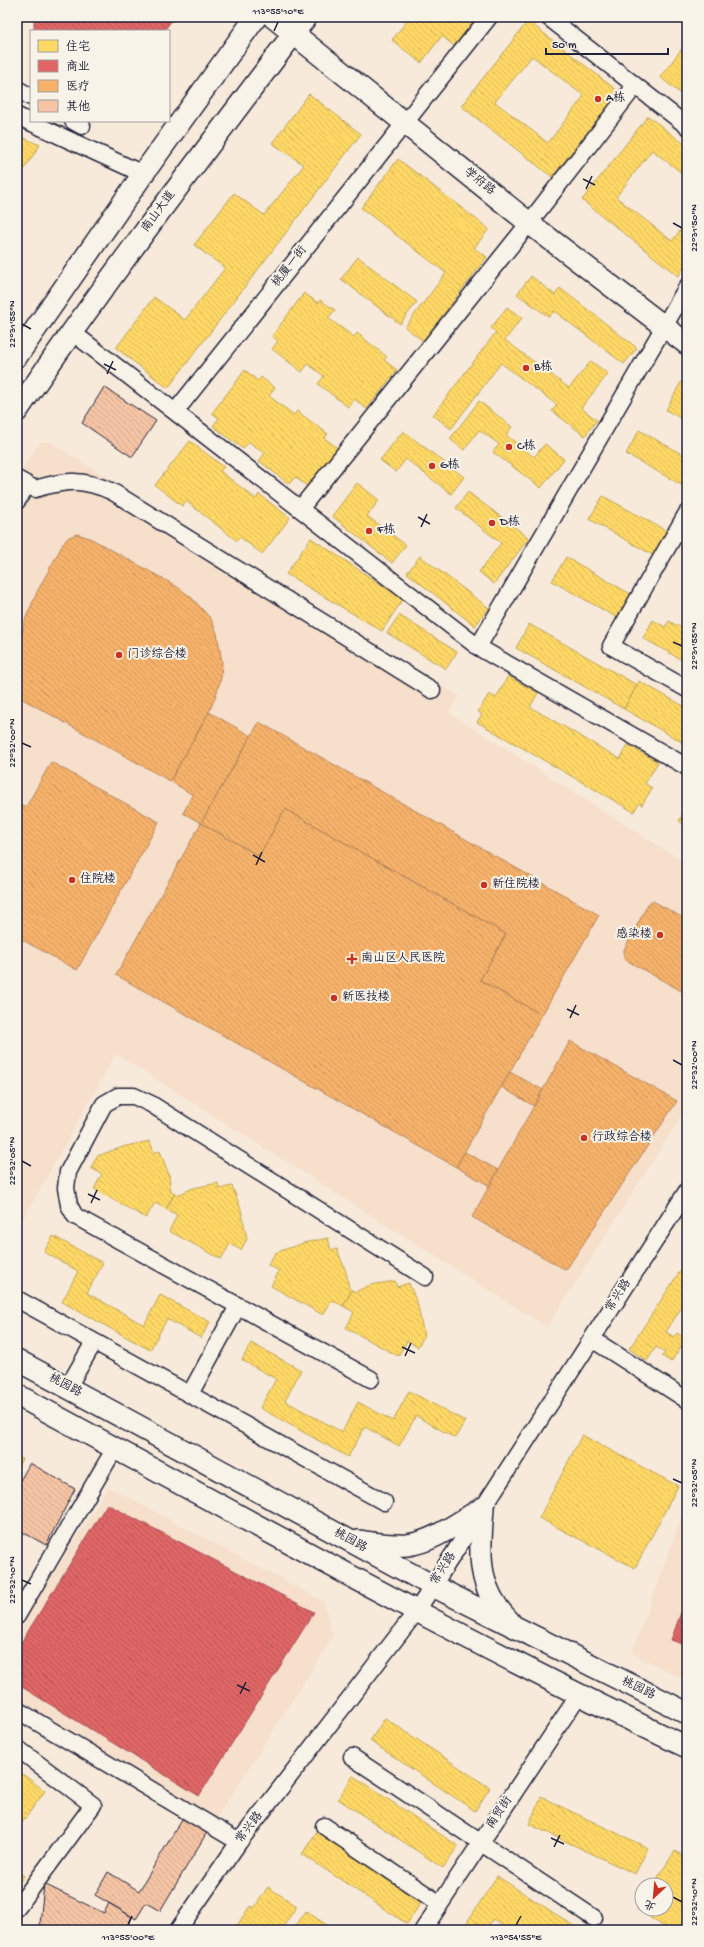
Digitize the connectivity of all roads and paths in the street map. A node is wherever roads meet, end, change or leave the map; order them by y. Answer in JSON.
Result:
{"nodes":[{"id":1,"x":256,"y":17,"type":"edge"},
{"id":2,"x":273,"y":17,"type":"edge"},
{"id":3,"x":306,"y":17,"type":"edge"},
{"id":4,"x":489,"y":17,"type":"edge"},
{"id":5,"x":548,"y":17,"type":"edge"},
{"id":6,"x":294,"y":34,"type":"junction"},
{"id":7,"x":635,"y":86,"type":"junction"},
{"id":8,"x":17,"y":89,"type":"edge"},
{"id":9,"x":30,"y":96,"type":"edge"},
{"id":10,"x":17,"y":116,"type":"edge"},
{"id":11,"x":30,"y":122,"type":"edge"},
{"id":12,"x":30,"y":122,"type":"edge"},
{"id":13,"x":405,"y":123,"type":"junction"},
{"id":14,"x":687,"y":126,"type":"edge"},
{"id":15,"x":143,"y":174,"type":"junction"},
{"id":16,"x":529,"y":222,"type":"junction"},
{"id":17,"x":687,"y":287,"type":"edge"},
{"id":18,"x":664,"y":327,"type":"junction"},
{"id":19,"x":72,"y":332,"type":"junction"},
{"id":20,"x":21,"y":344,"type":"edge"},
{"id":21,"x":687,"y":344,"type":"edge"},
{"id":22,"x":17,"y":411,"type":"edge"},
{"id":23,"x":175,"y":412,"type":"junction"},
{"id":24,"x":22,"y":482,"type":"edge"},
{"id":25,"x":17,"y":501,"type":"edge"},
{"id":26,"x":300,"y":509,"type":"junction"},
{"id":27,"x":687,"y":513,"type":"edge"},
{"id":28,"x":478,"y":647,"type":"junction"},
{"id":29,"x":687,"y":689,"type":"edge"},
{"id":30,"x":432,"y":690,"type":"dead end"},
{"id":31,"x":687,"y":767,"type":"edge"},
{"id":32,"x":687,"y":1191,"type":"edge"},
{"id":33,"x":425,"y":1277,"type":"dead end"},
{"id":34,"x":17,"y":1299,"type":"edge"},
{"id":35,"x":238,"y":1306,"type":"junction"},
{"id":36,"x":592,"y":1339,"type":"junction"},
{"id":37,"x":94,"y":1342,"type":"junction"},
{"id":38,"x":17,"y":1360,"type":"edge"},
{"id":39,"x":371,"y":1379,"type":"dead end"},
{"id":40,"x":68,"y":1387,"type":"junction"},
{"id":41,"x":190,"y":1394,"type":"junction"},
{"id":42,"x":17,"y":1395,"type":"edge"},
{"id":43,"x":687,"y":1400,"type":"edge"},
{"id":44,"x":115,"y":1448,"type":"junction"},
{"id":45,"x":384,"y":1502,"type":"dead end"},
{"id":46,"x":484,"y":1508,"type":"junction"},
{"id":47,"x":346,"y":1539,"type":"junction"},
{"id":48,"x":433,"y":1586,"type":"junction"},
{"id":49,"x":416,"y":1612,"type":"junction"},
{"id":50,"x":17,"y":1616,"type":"edge"},
{"id":51,"x":521,"y":1630,"type":"junction"},
{"id":52,"x":578,"y":1696,"type":"junction"},
{"id":53,"x":17,"y":1710,"type":"edge"},
{"id":54,"x":687,"y":1713,"type":"edge"},
{"id":55,"x":17,"y":1748,"type":"edge"},
{"id":56,"x":687,"y":1748,"type":"edge"},
{"id":57,"x":352,"y":1757,"type":"dead end"},
{"id":58,"x":324,"y":1826,"type":"dead end"},
{"id":59,"x":239,"y":1842,"type":"junction"},
{"id":60,"x":481,"y":1842,"type":"junction"},
{"id":61,"x":440,"y":1904,"type":"junction"},
{"id":62,"x":17,"y":1908,"type":"edge"},
{"id":63,"x":594,"y":1918,"type":"dead end"},
{"id":64,"x":178,"y":1930,"type":"edge"},
{"id":65,"x":423,"y":1930,"type":"edge"}],
"edges":[{"from":1,"to":15,"type":"main road"},
{"from":2,"to":6,"type":"main road","name":"学府路"},
{"from":3,"to":6,"type":"main road","name":"南山大道"},
{"from":4,"to":13,"type":"street","name":"桃厦一街"},
{"from":5,"to":7,"type":"street"},
{"from":6,"to":13,"type":"main road","name":"学府路"},
{"from":6,"to":19,"type":"main road","name":"南山大道"},
{"from":7,"to":14,"type":"street"},
{"from":7,"to":16,"type":"street"},
{"from":8,"to":9,"type":"street"},
{"from":10,"to":12,"type":"street"},
{"from":11,"to":15,"type":"street"},
{"from":13,"to":16,"type":"main road","name":"学府路"},
{"from":13,"to":23,"type":"street","name":"桃厦一街"},
{"from":15,"to":20,"type":"main road"},
{"from":16,"to":18,"type":"main road","name":"学府路"},
{"from":16,"to":26,"type":"street"},
{"from":17,"to":18,"type":"street"},
{"from":18,"to":21,"type":"main road","name":"学府路"},
{"from":18,"to":28,"type":"street"},
{"from":19,"to":22,"type":"main road","name":"南山大道"},
{"from":19,"to":23,"type":"street"},
{"from":23,"to":26,"type":"street"},
{"from":24,"to":25,"type":"street"},
{"from":24,"to":30,"type":"street"},
{"from":26,"to":28,"type":"street"},
{"from":27,"to":29,"type":"street"},
{"from":28,"to":31,"type":"street"},
{"from":32,"to":36,"type":"street","name":"常兴路"},
{"from":33,"to":35,"type":"street"},
{"from":34,"to":37,"type":"street"},
{"from":35,"to":39,"type":"street"},
{"from":35,"to":41,"type":"street"},
{"from":36,"to":43,"type":"street"},
{"from":36,"to":46,"type":"street","name":"常兴路"},
{"from":37,"to":40,"type":"street"},
{"from":37,"to":41,"type":"street"},
{"from":38,"to":40,"type":"main road","name":"桃园路"},
{"from":40,"to":47,"type":"main road","name":"桃园路"},
{"from":41,"to":45,"type":"street"},
{"from":42,"to":44,"type":"main road"},
{"from":44,"to":49,"type":"main road"},
{"from":44,"to":50,"type":"street"},
{"from":46,"to":47,"type":"main road"},
{"from":46,"to":48,"type":"street","name":"常兴路"},
{"from":46,"to":51,"type":"main road"},
{"from":47,"to":48,"type":"main road","name":"桃园路"},
{"from":48,"to":49,"type":"street","name":"常兴路"},
{"from":48,"to":51,"type":"main road","name":"桃园路"},
{"from":49,"to":52,"type":"main road"},
{"from":49,"to":59,"type":"street","name":"常兴路"},
{"from":51,"to":54,"type":"main road","name":"桃园路"},
{"from":52,"to":56,"type":"main road"},
{"from":52,"to":60,"type":"street","name":"南贸街"},
{"from":53,"to":59,"type":"street"},
{"from":55,"to":62,"type":"street"},
{"from":57,"to":60,"type":"street"},
{"from":58,"to":61,"type":"street"},
{"from":59,"to":64,"type":"street","name":"常兴路"},
{"from":60,"to":61,"type":"street","name":"南贸街"},
{"from":60,"to":63,"type":"street"},
{"from":61,"to":65,"type":"street","name":"南贸街"}]}
